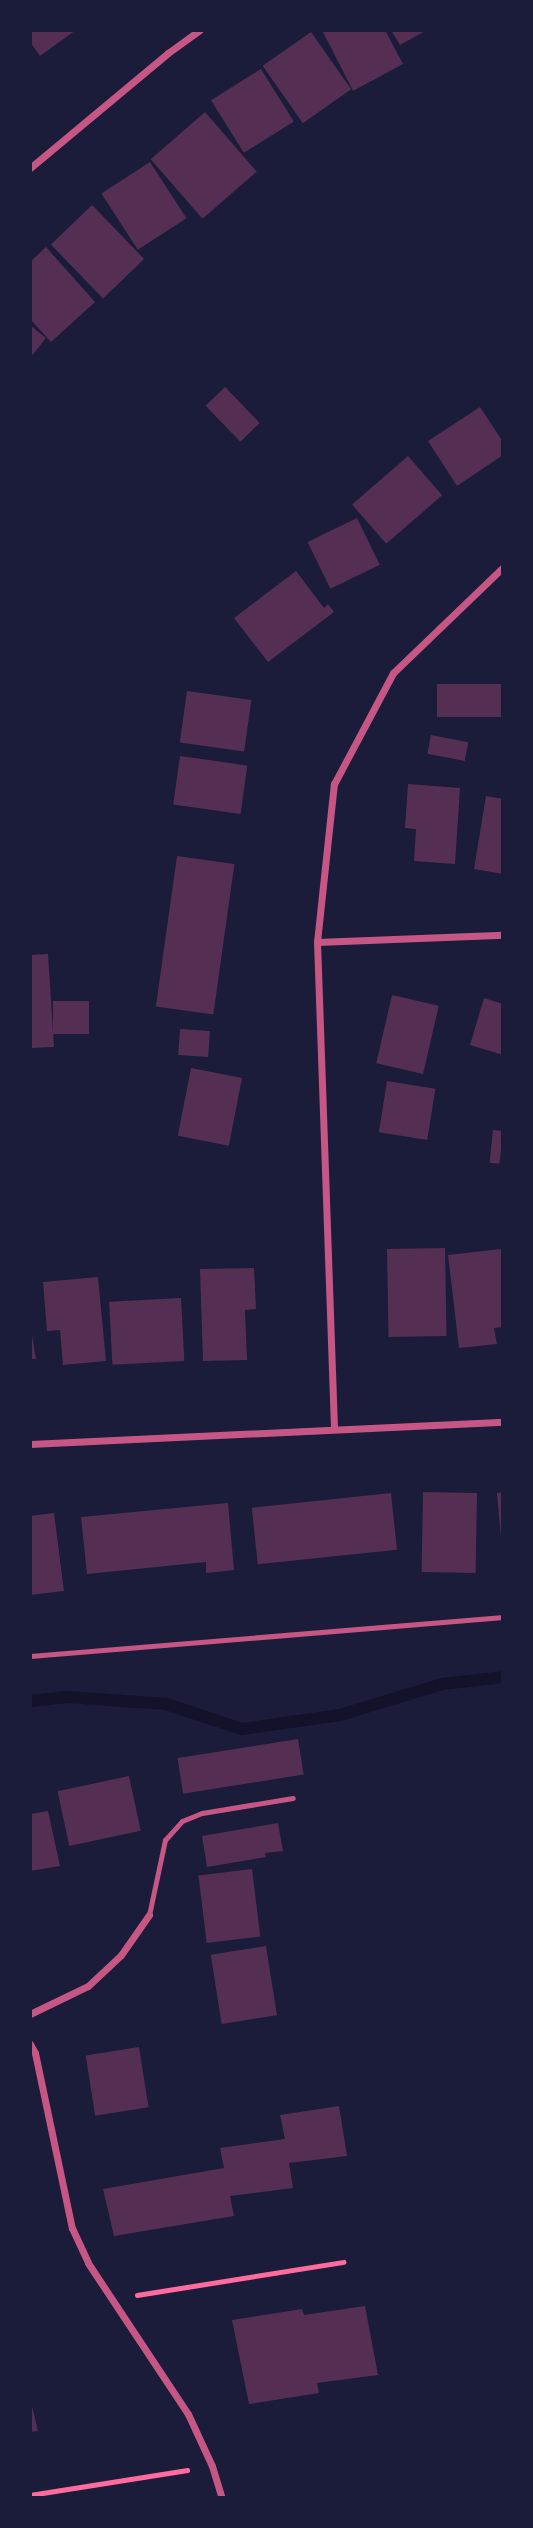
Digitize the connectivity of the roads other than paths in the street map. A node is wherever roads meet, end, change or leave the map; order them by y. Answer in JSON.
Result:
{"nodes":[{"id":1,"x":200,"y":30,"type":"edge"},
{"id":2,"x":30,"y":168,"type":"edge"},
{"id":3,"x":503,"y":567,"type":"edge"},
{"id":4,"x":503,"y":935,"type":"edge"},
{"id":5,"x":317,"y":942,"type":"junction"},
{"id":6,"x":503,"y":1422,"type":"edge"},
{"id":7,"x":334,"y":1428,"type":"junction"},
{"id":8,"x":30,"y":1444,"type":"edge"},
{"id":9,"x":503,"y":1617,"type":"edge"},
{"id":10,"x":30,"y":1656,"type":"edge"},
{"id":11,"x":293,"y":1798,"type":"dead end"},
{"id":12,"x":149,"y":1915,"type":"joint"},
{"id":13,"x":30,"y":2014,"type":"edge"},
{"id":14,"x":30,"y":2044,"type":"edge"},
{"id":15,"x":222,"y":2498,"type":"edge"}],
"edges":[{"from":1,"to":2,"type":"street"},
{"from":3,"to":5,"type":"street"},
{"from":4,"to":5,"type":"street"},
{"from":5,"to":7,"type":"street"},
{"from":6,"to":7,"type":"street"},
{"from":7,"to":8,"type":"street"},
{"from":9,"to":10,"type":"lane"},
{"from":11,"to":12,"type":"lane"},
{"from":12,"to":13,"type":"street"},
{"from":14,"to":15,"type":"street"}]}
